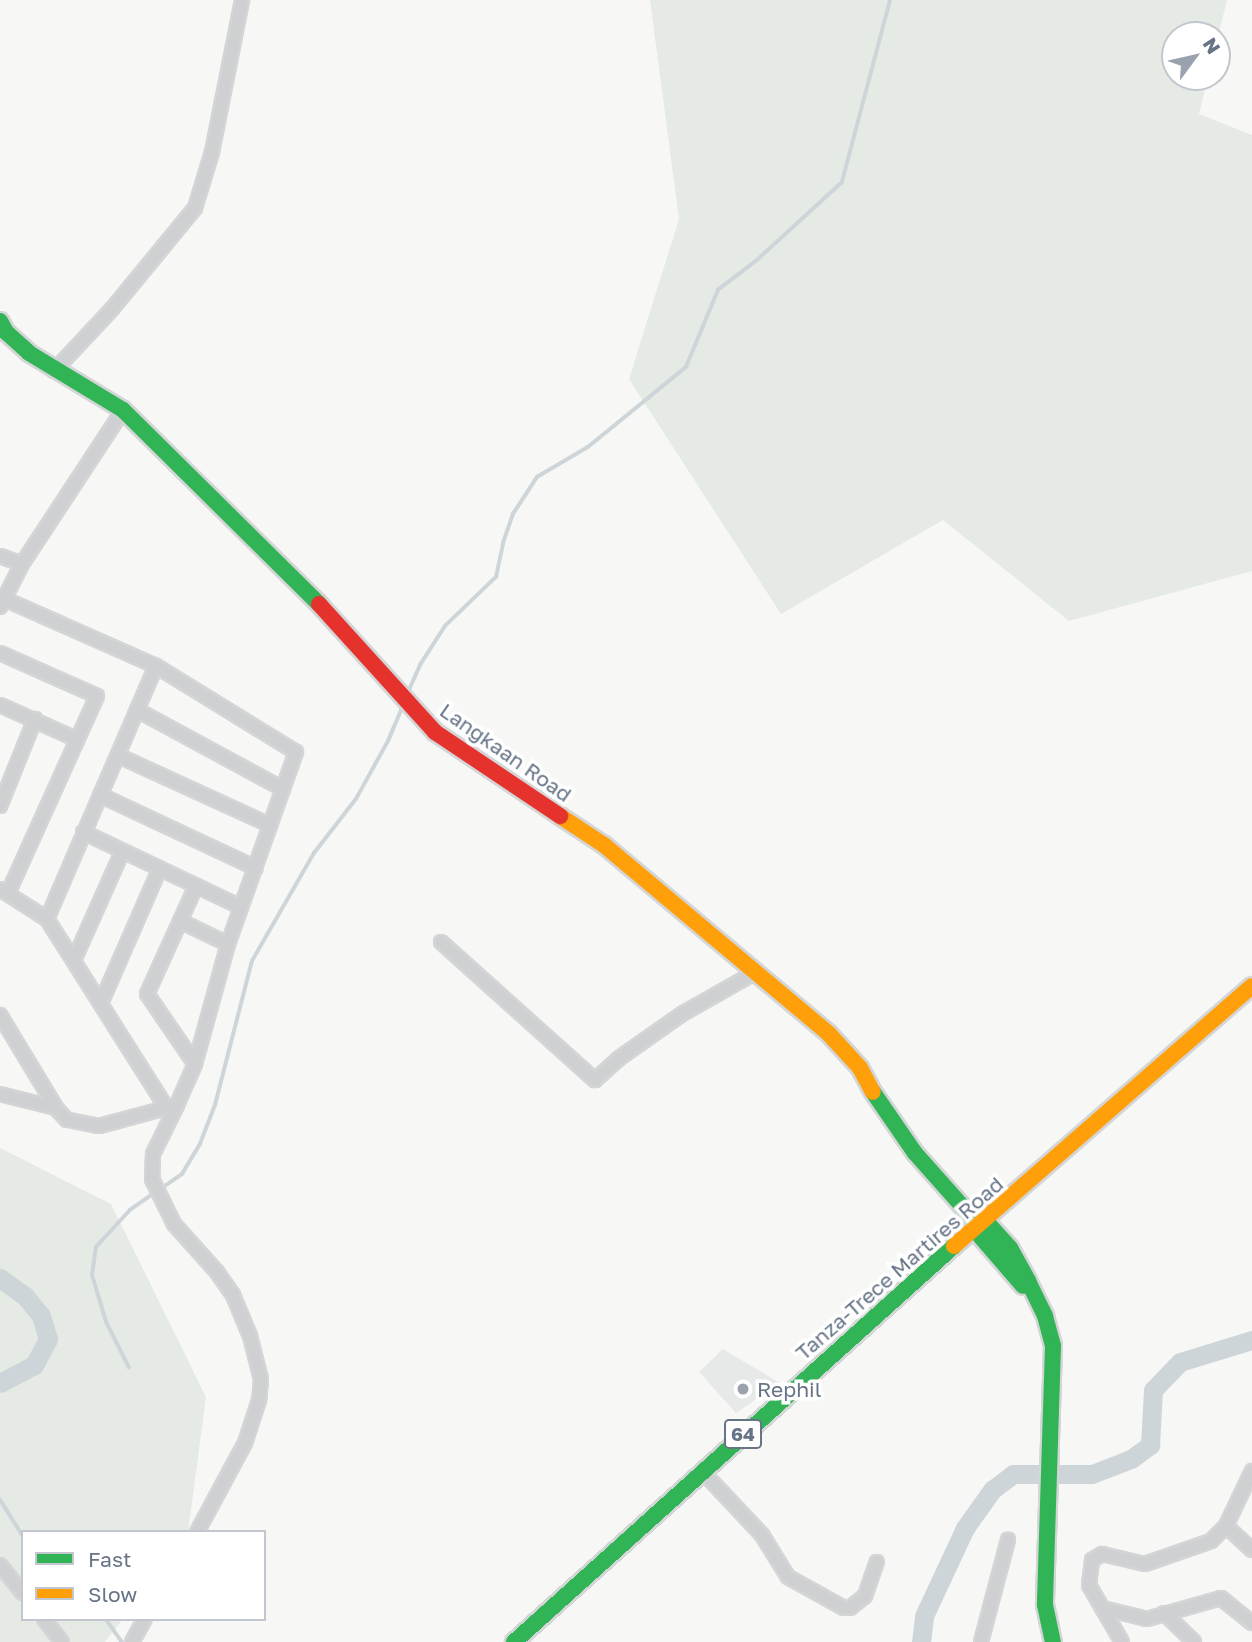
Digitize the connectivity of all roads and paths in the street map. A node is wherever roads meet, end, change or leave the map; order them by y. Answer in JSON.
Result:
{"nodes":[{"id":1,"x":242,"y":0,"type":"edge"},
{"id":2,"x":0,"y":321,"type":"edge"},
{"id":3,"x":54,"y":371,"type":"junction"},
{"id":4,"x":123,"y":410,"type":"junction"},
{"id":5,"x":0,"y":556,"type":"edge"},
{"id":6,"x":22,"y":564,"type":"junction"},
{"id":7,"x":2,"y":601,"type":"edge"},
{"id":8,"x":0,"y":653,"type":"edge"},
{"id":9,"x":156,"y":666,"type":"junction"},
{"id":10,"x":0,"y":705,"type":"edge"},
{"id":11,"x":137,"y":710,"type":"junction"},
{"id":12,"x":35,"y":719,"type":"junction"},
{"id":13,"x":78,"y":740,"type":"junction"},
{"id":14,"x":119,"y":756,"type":"junction"},
{"id":15,"x":283,"y":789,"type":"junction"},
{"id":16,"x":100,"y":795,"type":"junction"},
{"id":17,"x":0,"y":806,"type":"edge"},
{"id":18,"x":270,"y":825,"type":"junction"},
{"id":19,"x":83,"y":832,"type":"junction"},
{"id":20,"x":122,"y":852,"type":"junction"},
{"id":21,"x":256,"y":868,"type":"junction"},
{"id":22,"x":159,"y":870,"type":"junction"},
{"id":23,"x":196,"y":886,"type":"junction"},
{"id":24,"x":4,"y":891,"type":"edge"},
{"id":25,"x":241,"y":907,"type":"junction"},
{"id":26,"x":47,"y":919,"type":"junction"},
{"id":27,"x":182,"y":922,"type":"junction"},
{"id":28,"x":441,"y":942,"type":"dead end"},
{"id":29,"x":228,"y":944,"type":"junction"},
{"id":30,"x":74,"y":960,"type":"junction"},
{"id":31,"x":756,"y":972,"type":"junction"},
{"id":32,"x":1252,"y":986,"type":"edge"},
{"id":33,"x":102,"y":1003,"type":"junction"},
{"id":34,"x":0,"y":1015,"type":"edge"},
{"id":35,"x":195,"y":1064,"type":"junction"},
{"id":36,"x":0,"y":1094,"type":"edge"},
{"id":37,"x":172,"y":1106,"type":"junction"},
{"id":38,"x":56,"y":1108,"type":"junction"},
{"id":39,"x":979,"y":1225,"type":"junction"},
{"id":40,"x":702,"y":1471,"type":"junction"},
{"id":41,"x":1250,"y":1479,"type":"edge"},
{"id":42,"x":1226,"y":1526,"type":"junction"},
{"id":43,"x":198,"y":1530,"type":"edge"},
{"id":44,"x":1008,"y":1540,"type":"dead end"},
{"id":45,"x":1252,"y":1550,"type":"edge"},
{"id":46,"x":877,"y":1562,"type":"dead end"},
{"id":47,"x":0,"y":1565,"type":"edge"},
{"id":48,"x":21,"y":1591,"type":"edge"},
{"id":49,"x":1102,"y":1608,"type":"junction"},
{"id":50,"x":1164,"y":1613,"type":"junction"},
{"id":51,"x":46,"y":1621,"type":"edge"},
{"id":52,"x":144,"y":1621,"type":"edge"},
{"id":53,"x":1252,"y":1623,"type":"edge"},
{"id":54,"x":62,"y":1642,"type":"edge"},
{"id":55,"x":132,"y":1642,"type":"edge"},
{"id":56,"x":514,"y":1642,"type":"edge"},
{"id":57,"x":981,"y":1642,"type":"edge"},
{"id":58,"x":1053,"y":1642,"type":"edge"},
{"id":59,"x":1122,"y":1642,"type":"edge"},
{"id":60,"x":1194,"y":1642,"type":"edge"}],
"edges":[{"from":1,"to":3,"type":"street"},
{"from":2,"to":3,"type":"street","name":"Langkaan Road"},
{"from":3,"to":4,"type":"street","name":"Langkaan Road"},
{"from":4,"to":6,"type":"street"},
{"from":4,"to":31,"type":"street","name":"Langkaan Road"},
{"from":5,"to":6,"type":"street"},
{"from":6,"to":7,"type":"street"},
{"from":7,"to":9,"type":"street"},
{"from":8,"to":13,"type":"street"},
{"from":9,"to":11,"type":"street"},
{"from":9,"to":15,"type":"street"},
{"from":10,"to":12,"type":"street"},
{"from":11,"to":14,"type":"street"},
{"from":11,"to":15,"type":"street"},
{"from":12,"to":13,"type":"street"},
{"from":12,"to":17,"type":"street"},
{"from":13,"to":24,"type":"street"},
{"from":14,"to":16,"type":"street"},
{"from":14,"to":18,"type":"street"},
{"from":15,"to":18,"type":"street"},
{"from":16,"to":19,"type":"street"},
{"from":16,"to":21,"type":"street"},
{"from":18,"to":21,"type":"street"},
{"from":19,"to":20,"type":"street"},
{"from":19,"to":26,"type":"street"},
{"from":20,"to":22,"type":"street"},
{"from":20,"to":30,"type":"street"},
{"from":21,"to":25,"type":"street"},
{"from":22,"to":23,"type":"street"},
{"from":22,"to":33,"type":"street"},
{"from":23,"to":25,"type":"street"},
{"from":23,"to":27,"type":"street"},
{"from":24,"to":26,"type":"street"},
{"from":25,"to":29,"type":"street"},
{"from":26,"to":30,"type":"street"},
{"from":27,"to":29,"type":"street"},
{"from":27,"to":35,"type":"street"},
{"from":28,"to":31,"type":"street"},
{"from":29,"to":35,"type":"street"},
{"from":30,"to":33,"type":"street"},
{"from":31,"to":39,"type":"street","name":"Langkaan Road"},
{"from":32,"to":39,"type":"street","name":"Tanza-Trece Martires Road","number":"64"},
{"from":33,"to":37,"type":"street"},
{"from":34,"to":38,"type":"street"},
{"from":35,"to":37,"type":"street"},
{"from":36,"to":38,"type":"street"},
{"from":37,"to":38,"type":"street"},
{"from":37,"to":43,"type":"street"},
{"from":39,"to":40,"type":"street","name":"Tanza-Trece Martires Road","number":"64"},
{"from":39,"to":58,"type":"street","name":"Langkaan Road"},
{"from":40,"to":46,"type":"street"},
{"from":40,"to":56,"type":"street","name":"Tanza-Trece Martires Road","number":"64"},
{"from":41,"to":42,"type":"street"},
{"from":42,"to":45,"type":"street"},
{"from":42,"to":49,"type":"street"},
{"from":44,"to":57,"type":"street"},
{"from":47,"to":48,"type":"street"},
{"from":49,"to":50,"type":"street"},
{"from":49,"to":59,"type":"street"},
{"from":50,"to":53,"type":"street"},
{"from":50,"to":60,"type":"street"},
{"from":51,"to":54,"type":"street"},
{"from":52,"to":55,"type":"street"}]}
